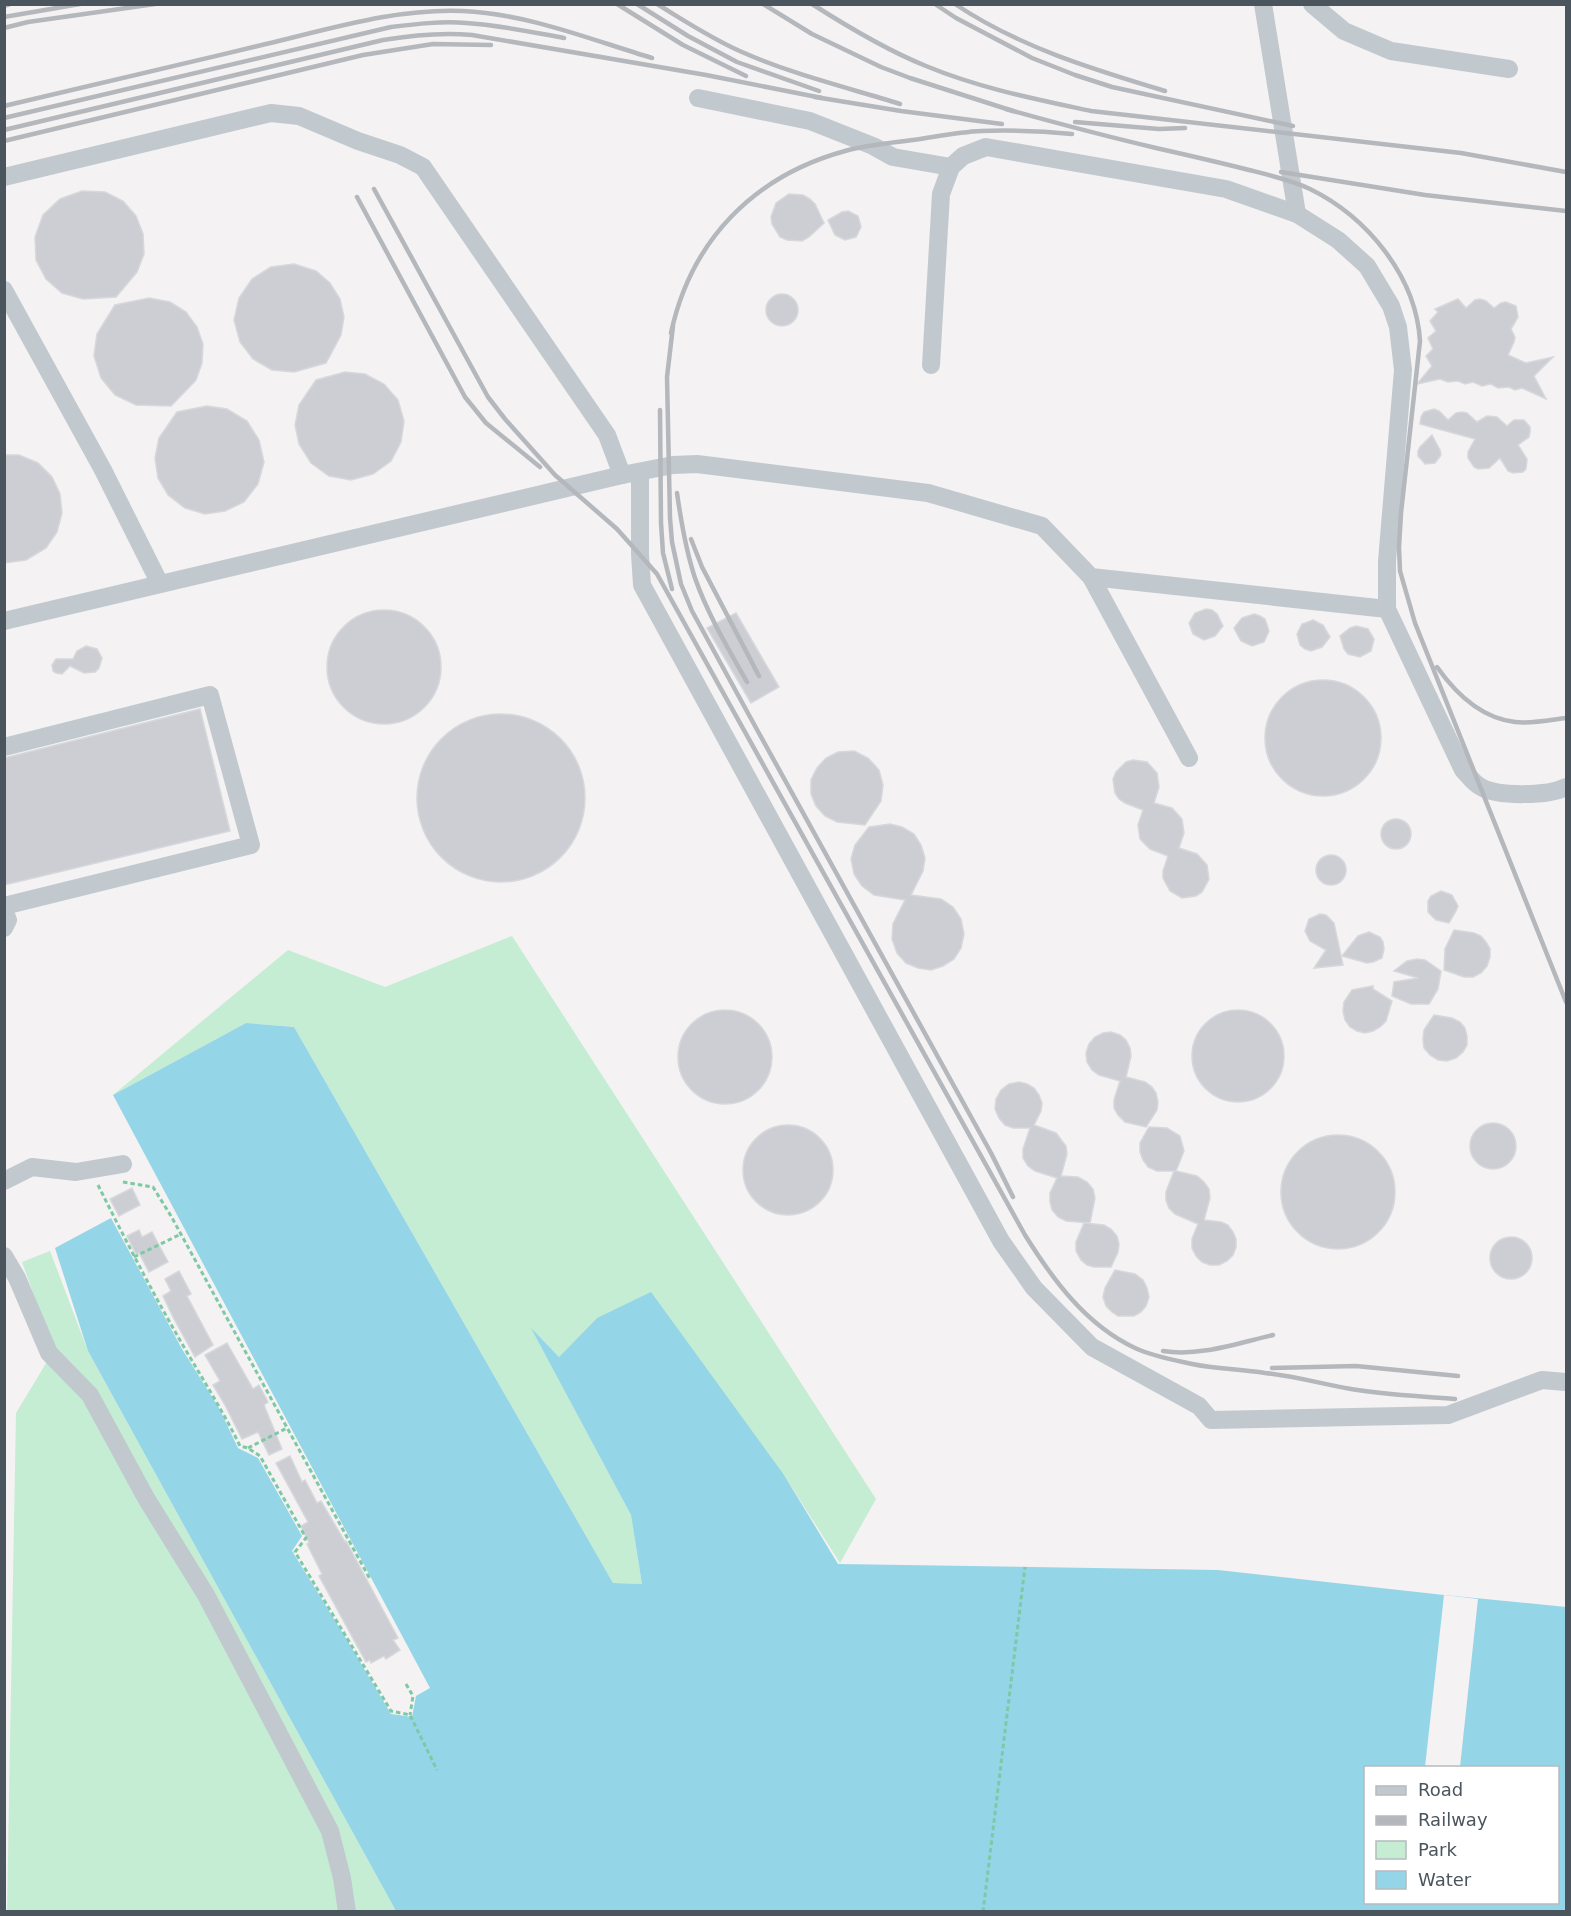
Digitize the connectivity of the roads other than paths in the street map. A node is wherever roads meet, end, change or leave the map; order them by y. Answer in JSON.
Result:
{"nodes":[{"id":1,"x":1263,"y":4,"type":"edge"},
{"id":2,"x":1312,"y":4,"type":"edge"},
{"id":3,"x":1509,"y":69,"type":"dead end"},
{"id":4,"x":698,"y":98,"type":"dead end"},
{"id":5,"x":951,"y":167,"type":"junction"},
{"id":6,"x":4,"y":177,"type":"edge"},
{"id":7,"x":1297,"y":214,"type":"junction"},
{"id":8,"x":4,"y":291,"type":"edge"},
{"id":9,"x":931,"y":365,"type":"dead end"},
{"id":10,"x":631,"y":473,"type":"junction"},
{"id":11,"x":1091,"y":576,"type":"junction"},
{"id":12,"x":160,"y":584,"type":"junction"},
{"id":13,"x":1387,"y":609,"type":"junction"},
{"id":14,"x":4,"y":621,"type":"edge"},
{"id":15,"x":4,"y":747,"type":"edge"},
{"id":16,"x":1189,"y":758,"type":"dead end"},
{"id":17,"x":1566,"y":787,"type":"edge"},
{"id":18,"x":4,"y":908,"type":"edge"},
{"id":19,"x":4,"y":928,"type":"edge"},
{"id":20,"x":117,"y":1165,"type":"road end"},
{"id":21,"x":4,"y":1181,"type":"edge"},
{"id":22,"x":4,"y":1256,"type":"edge"},
{"id":23,"x":1566,"y":1382,"type":"edge"},
{"id":24,"x":347,"y":1911,"type":"edge"}],
"edges":[{"from":1,"to":7,"type":"lane"},
{"from":2,"to":3,"type":"lane"},
{"from":4,"to":5,"type":"lane"},
{"from":5,"to":7,"type":"lane"},
{"from":5,"to":9,"type":"lane"},
{"from":6,"to":10,"type":"lane"},
{"from":7,"to":13,"type":"lane"},
{"from":8,"to":12,"type":"lane"},
{"from":10,"to":11,"type":"lane"},
{"from":10,"to":12,"type":"lane"},
{"from":10,"to":23,"type":"lane"},
{"from":11,"to":13,"type":"lane"},
{"from":11,"to":16,"type":"lane"},
{"from":12,"to":14,"type":"lane"},
{"from":13,"to":17,"type":"lane"},
{"from":15,"to":18,"type":"lane"},
{"from":18,"to":19,"type":"lane"},
{"from":20,"to":21,"type":"lane"},
{"from":22,"to":24,"type":"lane"}]}
